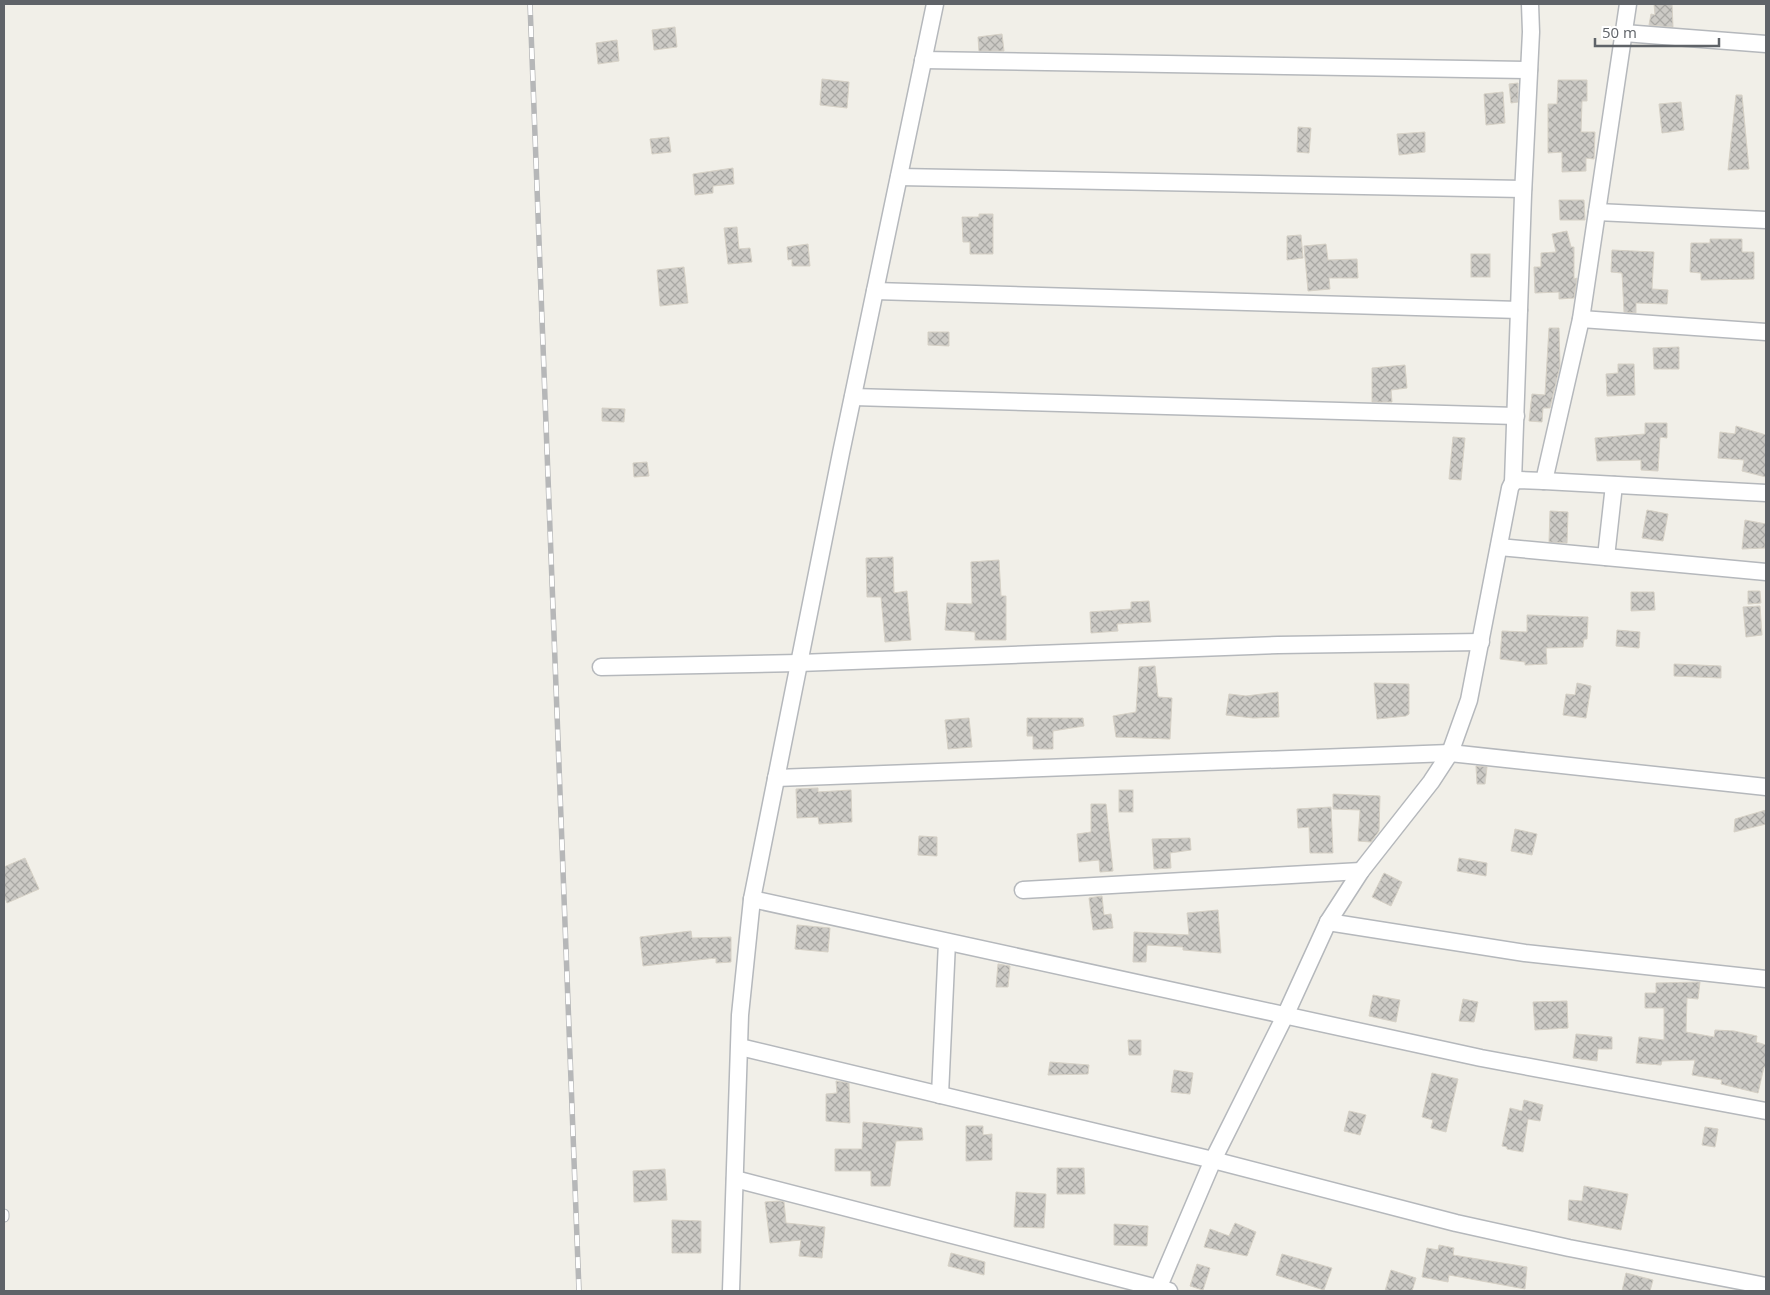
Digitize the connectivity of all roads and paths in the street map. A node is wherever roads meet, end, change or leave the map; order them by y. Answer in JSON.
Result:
{"nodes":[{"id":1,"x":935,"y":4,"type":"edge"},
{"id":2,"x":1530,"y":4,"type":"edge"},
{"id":3,"x":1628,"y":4,"type":"edge"},
{"id":4,"x":1624,"y":33,"type":"junction"},
{"id":5,"x":1766,"y":44,"type":"edge"},
{"id":6,"x":923,"y":60,"type":"junction"},
{"id":7,"x":1529,"y":70,"type":"junction"},
{"id":8,"x":899,"y":177,"type":"junction"},
{"id":9,"x":1523,"y":189,"type":"junction"},
{"id":10,"x":1597,"y":212,"type":"junction"},
{"id":11,"x":1766,"y":220,"type":"edge"},
{"id":12,"x":875,"y":291,"type":"junction"},
{"id":13,"x":1519,"y":310,"type":"junction"},
{"id":14,"x":1581,"y":319,"type":"junction"},
{"id":15,"x":1766,"y":332,"type":"edge"},
{"id":16,"x":853,"y":397,"type":"junction"},
{"id":17,"x":1516,"y":416,"type":"junction"},
{"id":18,"x":1544,"y":481,"type":"junction"},
{"id":19,"x":1514,"y":482,"type":"junction"},
{"id":20,"x":1614,"y":485,"type":"junction"},
{"id":21,"x":1766,"y":493,"type":"edge"},
{"id":22,"x":1499,"y":547,"type":"junction"},
{"id":23,"x":1606,"y":557,"type":"junction"},
{"id":24,"x":1766,"y":572,"type":"edge"},
{"id":25,"x":1481,"y":642,"type":"junction"},
{"id":26,"x":799,"y":663,"type":"junction"},
{"id":27,"x":601,"y":667,"type":"dead end"},
{"id":28,"x":1450,"y":753,"type":"junction"},
{"id":29,"x":776,"y":778,"type":"junction"},
{"id":30,"x":1766,"y":787,"type":"edge"},
{"id":31,"x":1361,"y":871,"type":"junction"},
{"id":32,"x":1023,"y":890,"type":"dead end"},
{"id":33,"x":752,"y":899,"type":"junction"},
{"id":34,"x":1328,"y":922,"type":"junction"},
{"id":35,"x":947,"y":942,"type":"junction"},
{"id":36,"x":1766,"y":979,"type":"edge"},
{"id":37,"x":1285,"y":1016,"type":"junction"},
{"id":38,"x":740,"y":1047,"type":"junction"},
{"id":39,"x":940,"y":1095,"type":"junction"},
{"id":40,"x":1766,"y":1112,"type":"edge"},
{"id":41,"x":1213,"y":1160,"type":"junction"},
{"id":42,"x":735,"y":1179,"type":"junction"},
{"id":43,"x":1766,"y":1286,"type":"edge"},
{"id":44,"x":1161,"y":1290,"type":"edge"},
{"id":45,"x":731,"y":1291,"type":"edge"}],
"edges":[{"from":1,"to":6,"type":"street"},
{"from":2,"to":7,"type":"street"},
{"from":3,"to":4,"type":"street"},
{"from":4,"to":5,"type":"street"},
{"from":4,"to":10,"type":"street"},
{"from":6,"to":7,"type":"street"},
{"from":6,"to":8,"type":"street"},
{"from":7,"to":9,"type":"street"},
{"from":8,"to":9,"type":"street"},
{"from":8,"to":12,"type":"street"},
{"from":9,"to":13,"type":"street"},
{"from":10,"to":11,"type":"street"},
{"from":10,"to":14,"type":"street"},
{"from":12,"to":13,"type":"street"},
{"from":12,"to":16,"type":"street"},
{"from":13,"to":17,"type":"street"},
{"from":14,"to":15,"type":"street"},
{"from":14,"to":18,"type":"street"},
{"from":16,"to":17,"type":"street"},
{"from":16,"to":26,"type":"street"},
{"from":17,"to":19,"type":"street"},
{"from":18,"to":19,"type":"street"},
{"from":18,"to":20,"type":"street"},
{"from":19,"to":22,"type":"street"},
{"from":20,"to":21,"type":"street"},
{"from":20,"to":23,"type":"street"},
{"from":22,"to":23,"type":"street"},
{"from":22,"to":25,"type":"street"},
{"from":23,"to":24,"type":"street"},
{"from":25,"to":26,"type":"street"},
{"from":25,"to":28,"type":"street"},
{"from":26,"to":27,"type":"street"},
{"from":26,"to":29,"type":"street"},
{"from":28,"to":29,"type":"street"},
{"from":28,"to":30,"type":"street"},
{"from":28,"to":31,"type":"street"},
{"from":29,"to":33,"type":"street"},
{"from":31,"to":32,"type":"street"},
{"from":31,"to":34,"type":"street"},
{"from":33,"to":35,"type":"street"},
{"from":33,"to":38,"type":"street"},
{"from":34,"to":36,"type":"street"},
{"from":34,"to":37,"type":"street"},
{"from":35,"to":37,"type":"street"},
{"from":35,"to":39,"type":"street"},
{"from":37,"to":40,"type":"street"},
{"from":37,"to":41,"type":"street"},
{"from":38,"to":39,"type":"street"},
{"from":38,"to":42,"type":"street"},
{"from":39,"to":41,"type":"street"},
{"from":41,"to":43,"type":"street"},
{"from":41,"to":44,"type":"street"},
{"from":42,"to":44,"type":"street"},
{"from":42,"to":45,"type":"street"}]}
